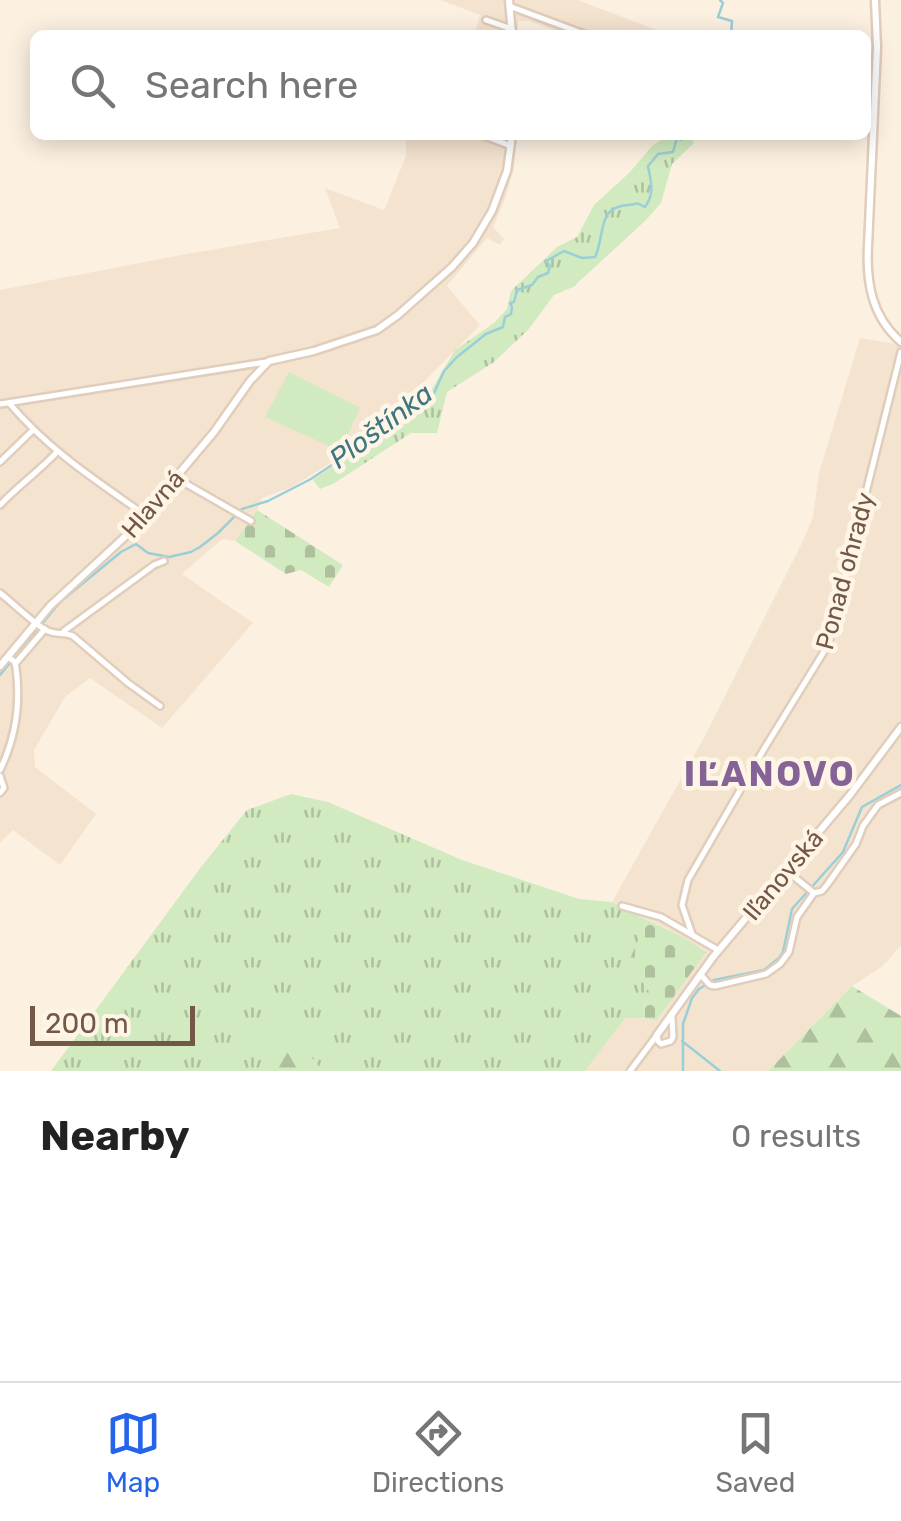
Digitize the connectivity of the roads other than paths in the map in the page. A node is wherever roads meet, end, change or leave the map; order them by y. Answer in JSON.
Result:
{"nodes":[{"id":1,"x":875,"y":0,"type":"edge"},
{"id":2,"x":509,"y":3,"type":"edge"},
{"id":3,"x":486,"y":20,"type":"dead end"},
{"id":4,"x":508,"y":30,"type":"edge"},
{"id":5,"x":512,"y":30,"type":"edge"},
{"id":6,"x":576,"y":30,"type":"edge"},
{"id":7,"x":495,"y":140,"type":"edge"},
{"id":8,"x":512,"y":140,"type":"edge"},
{"id":9,"x":511,"y":146,"type":"junction"},
{"id":10,"x":901,"y":342,"type":"edge"},
{"id":11,"x":901,"y":352,"type":"edge"},
{"id":12,"x":269,"y":362,"type":"junction"},
{"id":13,"x":10,"y":403,"type":"junction"},
{"id":14,"x":0,"y":404,"type":"edge"},
{"id":15,"x":33,"y":430,"type":"junction"},
{"id":16,"x":57,"y":452,"type":"junction"},
{"id":17,"x":0,"y":462,"type":"edge"},
{"id":18,"x":176,"y":478,"type":"junction"},
{"id":19,"x":0,"y":505,"type":"edge"},
{"id":20,"x":145,"y":515,"type":"junction"},
{"id":21,"x":251,"y":521,"type":"dead end"},
{"id":22,"x":164,"y":561,"type":"dead end"},
{"id":23,"x":0,"y":592,"type":"edge"},
{"id":24,"x":39,"y":627,"type":"junction"},
{"id":25,"x":62,"y":633,"type":"junction"},
{"id":26,"x":12,"y":660,"type":"junction"},
{"id":27,"x":0,"y":666,"type":"edge"},
{"id":28,"x":160,"y":706,"type":"dead end"},
{"id":29,"x":901,"y":727,"type":"edge"},
{"id":30,"x":0,"y":773,"type":"edge"},
{"id":31,"x":901,"y":792,"type":"edge"},
{"id":32,"x":0,"y":793,"type":"edge"},
{"id":33,"x":787,"y":871,"type":"junction"},
{"id":34,"x":811,"y":891,"type":"junction"},
{"id":35,"x":622,"y":906,"type":"dead end"},
{"id":36,"x":692,"y":934,"type":"junction"},
{"id":37,"x":718,"y":950,"type":"junction"},
{"id":38,"x":705,"y":980,"type":"junction"},
{"id":39,"x":672,"y":1016,"type":"junction"},
{"id":40,"x":657,"y":1035,"type":"junction"},
{"id":41,"x":630,"y":1071,"type":"edge"}],
"edges":[{"from":1,"to":10,"type":"street"},
{"from":2,"to":5,"type":"street"},
{"from":2,"to":6,"type":"street"},
{"from":3,"to":4,"type":"street"},
{"from":7,"to":9,"type":"street"},
{"from":8,"to":9,"type":"street"},
{"from":9,"to":12,"type":"street"},
{"from":11,"to":36,"type":"street","name":"Ponad ohrady"},
{"from":12,"to":13,"type":"street"},
{"from":12,"to":18,"type":"street","name":"Hlavná"},
{"from":13,"to":14,"type":"street"},
{"from":13,"to":15,"type":"street"},
{"from":15,"to":16,"type":"street"},
{"from":15,"to":17,"type":"street"},
{"from":16,"to":19,"type":"street"},
{"from":16,"to":20,"type":"street"},
{"from":18,"to":20,"type":"street","name":"Hlavná"},
{"from":18,"to":21,"type":"street"},
{"from":20,"to":24,"type":"street","name":"Hlavná"},
{"from":22,"to":25,"type":"street"},
{"from":23,"to":24,"type":"street"},
{"from":24,"to":25,"type":"street"},
{"from":24,"to":26,"type":"street","name":"Hlavná"},
{"from":24,"to":26,"type":"street"},
{"from":25,"to":28,"type":"street"},
{"from":26,"to":27,"type":"street","name":"Hlavná"},
{"from":26,"to":30,"type":"street"},
{"from":29,"to":33,"type":"street","name":"Iľanovská"},
{"from":30,"to":32,"type":"street"},
{"from":31,"to":34,"type":"street"},
{"from":33,"to":34,"type":"street"},
{"from":33,"to":37,"type":"street","name":"Iľanovská"},
{"from":34,"to":38,"type":"street"},
{"from":35,"to":36,"type":"street"},
{"from":36,"to":37,"type":"street"},
{"from":37,"to":38,"type":"street","name":"Iľanovská"},
{"from":38,"to":39,"type":"street","name":"Iľanovská"},
{"from":39,"to":40,"type":"street","name":"Iľanovská"},
{"from":39,"to":40,"type":"street"},
{"from":40,"to":41,"type":"street"}]}
